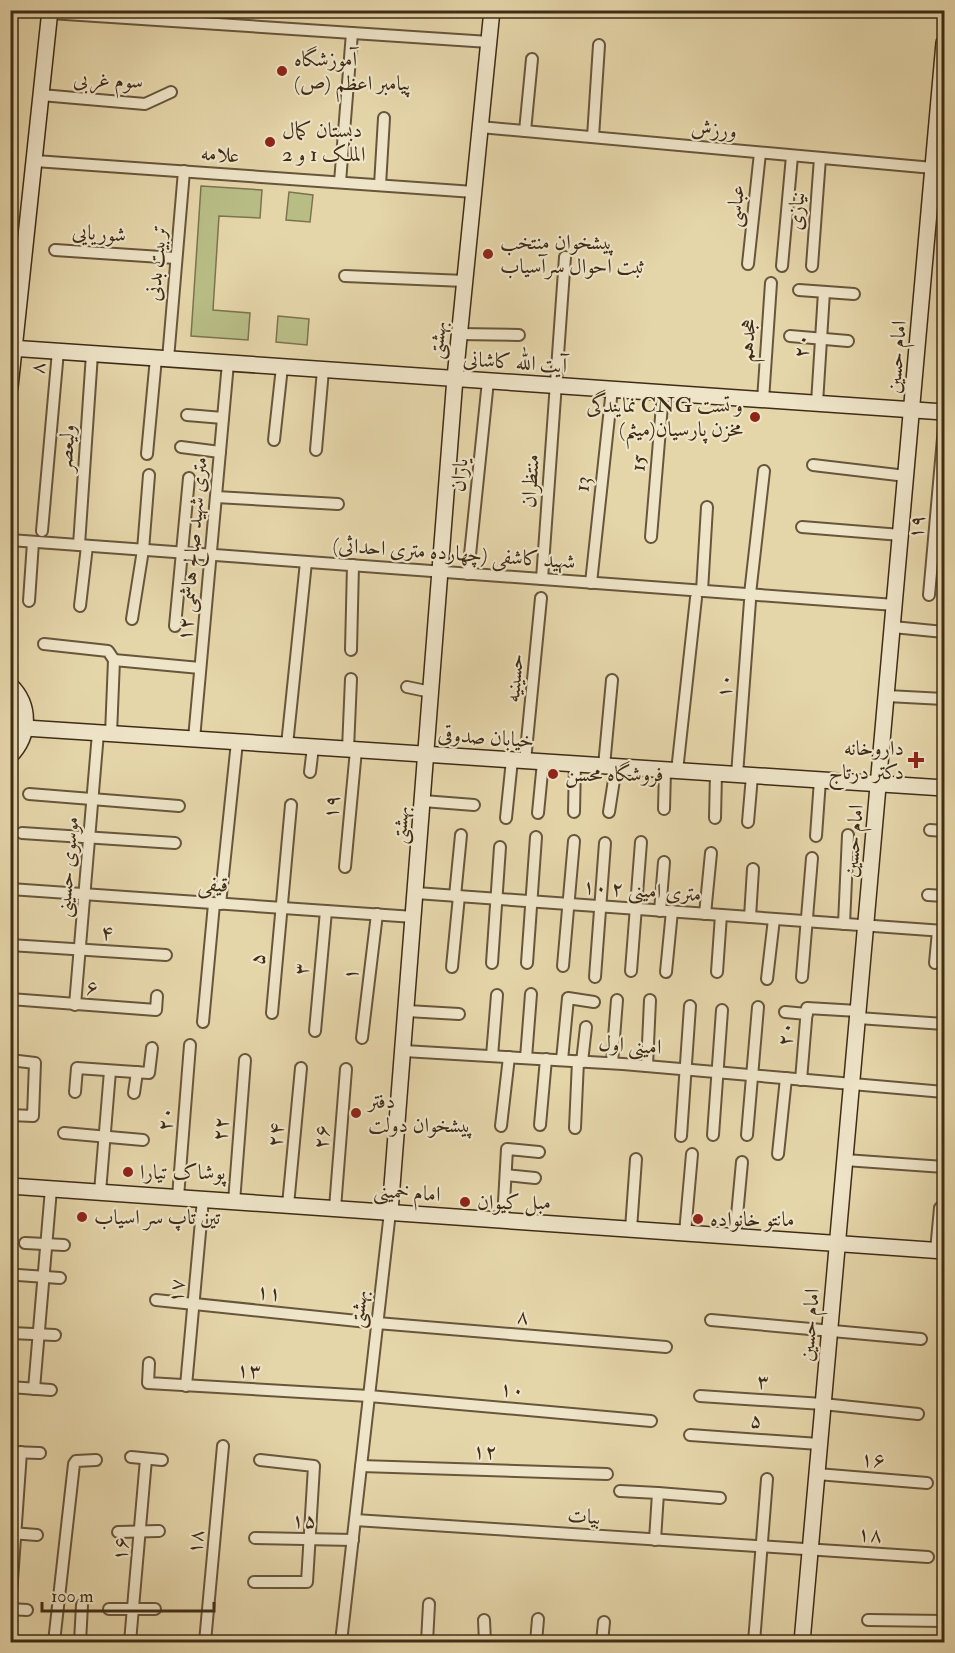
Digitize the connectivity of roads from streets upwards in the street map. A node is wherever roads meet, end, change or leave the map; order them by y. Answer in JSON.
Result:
{"nodes":[{"id":1,"x":492,"y":10,"type":"edge"},
{"id":2,"x":50,"y":12,"type":"edge"},
{"id":3,"x":352,"y":33,"type":"junction"},
{"id":4,"x":489,"y":42,"type":"junction"},
{"id":5,"x":945,"y":43,"type":"edge"},
{"id":6,"x":599,"y":45,"type":"dead end"},
{"id":7,"x":532,"y":59,"type":"dead end"},
{"id":8,"x":171,"y":92,"type":"dead end"},
{"id":9,"x":41,"y":95,"type":"junction"},
{"id":10,"x":384,"y":118,"type":"dead end"},
{"id":11,"x":480,"y":127,"type":"junction"},
{"id":12,"x":525,"y":131,"type":"junction"},
{"id":13,"x":593,"y":137,"type":"junction"},
{"id":14,"x":760,"y":153,"type":"junction"},
{"id":15,"x":792,"y":156,"type":"junction"},
{"id":16,"x":820,"y":158,"type":"junction"},
{"id":17,"x":35,"y":161,"type":"junction"},
{"id":18,"x":939,"y":169,"type":"edge"},
{"id":19,"x":184,"y":171,"type":"junction"},
{"id":20,"x":340,"y":182,"type":"junction"},
{"id":21,"x":380,"y":185,"type":"junction"},
{"id":22,"x":474,"y":192,"type":"junction"},
{"id":23,"x":55,"y":250,"type":"dead end"},
{"id":24,"x":566,"y":257,"type":"dead end"},
{"id":25,"x":176,"y":258,"type":"junction"},
{"id":26,"x":748,"y":264,"type":"dead end"},
{"id":27,"x":782,"y":266,"type":"dead end"},
{"id":28,"x":812,"y":266,"type":"dead end"},
{"id":29,"x":345,"y":276,"type":"dead end"},
{"id":30,"x":465,"y":281,"type":"junction"},
{"id":31,"x":771,"y":283,"type":"dead end"},
{"id":32,"x":799,"y":290,"type":"dead end"},
{"id":33,"x":824,"y":292,"type":"junction"},
{"id":34,"x":854,"y":294,"type":"dead end"},
{"id":35,"x":459,"y":334,"type":"junction"},
{"id":36,"x":519,"y":335,"type":"dead end"},
{"id":37,"x":790,"y":336,"type":"dead end"},
{"id":38,"x":821,"y":339,"type":"junction"},
{"id":39,"x":848,"y":341,"type":"dead end"},
{"id":40,"x":13,"y":348,"type":"edge"},
{"id":41,"x":58,"y":351,"type":"junction"},
{"id":42,"x":92,"y":354,"type":"junction"},
{"id":43,"x":162,"y":358,"type":"junction"},
{"id":44,"x":228,"y":363,"type":"junction"},
{"id":45,"x":282,"y":367,"type":"junction"},
{"id":46,"x":323,"y":370,"type":"junction"},
{"id":47,"x":455,"y":378,"type":"junction"},
{"id":48,"x":488,"y":381,"type":"junction"},
{"id":49,"x":557,"y":386,"type":"junction"},
{"id":50,"x":10,"y":387,"type":"edge"},
{"id":51,"x":612,"y":389,"type":"junction"},
{"id":52,"x":663,"y":393,"type":"junction"},
{"id":53,"x":763,"y":400,"type":"junction"},
{"id":54,"x":817,"y":403,"type":"junction"},
{"id":55,"x":912,"y":410,"type":"junction"},
{"id":56,"x":945,"y":412,"type":"edge"},
{"id":57,"x":188,"y":415,"type":"dead end"},
{"id":58,"x":223,"y":418,"type":"junction"},
{"id":59,"x":945,"y":427,"type":"edge"},
{"id":60,"x":274,"y":440,"type":"dead end"},
{"id":61,"x":181,"y":447,"type":"dead end"},
{"id":62,"x":316,"y":450,"type":"dead end"},
{"id":63,"x":220,"y":452,"type":"junction"},
{"id":64,"x":147,"y":454,"type":"dead end"},
{"id":65,"x":813,"y":465,"type":"dead end"},
{"id":66,"x":764,"y":471,"type":"dead end"},
{"id":67,"x":149,"y":475,"type":"dead end"},
{"id":68,"x":906,"y":476,"type":"junction"},
{"id":69,"x":189,"y":478,"type":"dead end"},
{"id":70,"x":216,"y":497,"type":"junction"},
{"id":71,"x":338,"y":504,"type":"dead end"},
{"id":72,"x":707,"y":507,"type":"dead end"},
{"id":73,"x":802,"y":527,"type":"dead end"},
{"id":74,"x":42,"y":531,"type":"dead end"},
{"id":75,"x":901,"y":536,"type":"junction"},
{"id":76,"x":651,"y":537,"type":"dead end"},
{"id":77,"x":10,"y":540,"type":"edge"},
{"id":78,"x":33,"y":542,"type":"junction"},
{"id":79,"x":83,"y":546,"type":"junction"},
{"id":80,"x":143,"y":550,"type":"junction"},
{"id":81,"x":182,"y":553,"type":"junction"},
{"id":82,"x":211,"y":555,"type":"junction"},
{"id":83,"x":306,"y":562,"type":"junction"},
{"id":84,"x":353,"y":565,"type":"junction"},
{"id":85,"x":440,"y":572,"type":"junction"},
{"id":86,"x":468,"y":574,"type":"junction"},
{"id":87,"x":542,"y":579,"type":"junction"},
{"id":88,"x":591,"y":583,"type":"junction"},
{"id":89,"x":699,"y":594,"type":"junction"},
{"id":90,"x":930,"y":595,"type":"dead end"},
{"id":91,"x":541,"y":598,"type":"dead end"},
{"id":92,"x":750,"y":598,"type":"junction"},
{"id":93,"x":29,"y":601,"type":"dead end"},
{"id":94,"x":895,"y":605,"type":"junction"},
{"id":95,"x":80,"y":606,"type":"dead end"},
{"id":96,"x":132,"y":619,"type":"dead end"},
{"id":97,"x":175,"y":626,"type":"dead end"},
{"id":98,"x":893,"y":627,"type":"junction"},
{"id":99,"x":945,"y":632,"type":"edge"},
{"id":100,"x":44,"y":644,"type":"dead end"},
{"id":101,"x":351,"y":650,"type":"dead end"},
{"id":102,"x":114,"y":660,"type":"junction"},
{"id":103,"x":200,"y":668,"type":"junction"},
{"id":104,"x":351,"y":679,"type":"dead end"},
{"id":105,"x":612,"y":680,"type":"dead end"},
{"id":106,"x":10,"y":685,"type":"edge"},
{"id":107,"x":406,"y":687,"type":"dead end"},
{"id":108,"x":431,"y":692,"type":"junction"},
{"id":109,"x":887,"y":696,"type":"junction"},
{"id":110,"x":945,"y":699,"type":"edge"},
{"id":111,"x":25,"y":728,"type":"junction"},
{"id":112,"x":105,"y":733,"type":"junction"},
{"id":113,"x":194,"y":739,"type":"junction"},
{"id":114,"x":237,"y":742,"type":"junction"},
{"id":115,"x":287,"y":746,"type":"junction"},
{"id":116,"x":313,"y":747,"type":"junction"},
{"id":117,"x":352,"y":750,"type":"junction"},
{"id":118,"x":426,"y":754,"type":"junction"},
{"id":119,"x":10,"y":756,"type":"edge"},
{"id":120,"x":519,"y":761,"type":"junction"},
{"id":121,"x":543,"y":762,"type":"junction"},
{"id":122,"x":575,"y":764,"type":"junction"},
{"id":123,"x":610,"y":767,"type":"junction"},
{"id":124,"x":671,"y":771,"type":"junction"},
{"id":125,"x":310,"y":772,"type":"dead end"},
{"id":126,"x":716,"y":774,"type":"junction"},
{"id":127,"x":744,"y":775,"type":"junction"},
{"id":128,"x":820,"y":780,"type":"junction"},
{"id":129,"x":879,"y":784,"type":"junction"},
{"id":130,"x":945,"y":789,"type":"edge"},
{"id":131,"x":29,"y":794,"type":"dead end"},
{"id":132,"x":93,"y":798,"type":"junction"},
{"id":133,"x":423,"y":801,"type":"junction"},
{"id":134,"x":179,"y":806,"type":"dead end"},
{"id":135,"x":291,"y":806,"type":"dead end"},
{"id":136,"x":474,"y":806,"type":"dead end"},
{"id":137,"x":664,"y":809,"type":"dead end"},
{"id":138,"x":574,"y":812,"type":"dead end"},
{"id":139,"x":538,"y":813,"type":"dead end"},
{"id":140,"x":609,"y":813,"type":"dead end"},
{"id":141,"x":506,"y":818,"type":"dead end"},
{"id":142,"x":715,"y":818,"type":"dead end"},
{"id":143,"x":748,"y":822,"type":"dead end"},
{"id":144,"x":930,"y":830,"type":"dead end"},
{"id":145,"x":945,"y":831,"type":"edge"},
{"id":146,"x":22,"y":833,"type":"dead end"},
{"id":147,"x":460,"y":835,"type":"dead end"},
{"id":148,"x":848,"y":835,"type":"dead end"},
{"id":149,"x":816,"y":836,"type":"dead end"},
{"id":150,"x":89,"y":837,"type":"junction"},
{"id":151,"x":536,"y":837,"type":"dead end"},
{"id":152,"x":574,"y":841,"type":"dead end"},
{"id":153,"x":641,"y":842,"type":"dead end"},
{"id":154,"x":175,"y":843,"type":"dead end"},
{"id":155,"x":605,"y":843,"type":"dead end"},
{"id":156,"x":501,"y":847,"type":"dead end"},
{"id":157,"x":711,"y":853,"type":"dead end"},
{"id":158,"x":812,"y":858,"type":"dead end"},
{"id":159,"x":664,"y":862,"type":"dead end"},
{"id":160,"x":345,"y":867,"type":"dead end"},
{"id":161,"x":753,"y":869,"type":"dead end"},
{"id":162,"x":10,"y":889,"type":"edge"},
{"id":163,"x":416,"y":893,"type":"junction"},
{"id":164,"x":84,"y":895,"type":"junction"},
{"id":165,"x":928,"y":895,"type":"dead end"},
{"id":166,"x":457,"y":896,"type":"junction"},
{"id":167,"x":945,"y":896,"type":"edge"},
{"id":168,"x":497,"y":899,"type":"junction"},
{"id":169,"x":532,"y":902,"type":"junction"},
{"id":170,"x":217,"y":904,"type":"junction"},
{"id":171,"x":568,"y":904,"type":"junction"},
{"id":172,"x":600,"y":906,"type":"junction"},
{"id":173,"x":281,"y":908,"type":"junction"},
{"id":174,"x":637,"y":909,"type":"junction"},
{"id":175,"x":326,"y":911,"type":"junction"},
{"id":176,"x":660,"y":911,"type":"junction"},
{"id":177,"x":672,"y":912,"type":"junction"},
{"id":178,"x":377,"y":914,"type":"junction"},
{"id":179,"x":705,"y":914,"type":"junction"},
{"id":180,"x":721,"y":915,"type":"junction"},
{"id":181,"x":414,"y":917,"type":"junction"},
{"id":182,"x":750,"y":917,"type":"junction"},
{"id":183,"x":774,"y":919,"type":"junction"},
{"id":184,"x":809,"y":921,"type":"junction"},
{"id":185,"x":844,"y":924,"type":"junction"},
{"id":186,"x":866,"y":925,"type":"junction"},
{"id":187,"x":941,"y":931,"type":"edge"},
{"id":188,"x":10,"y":945,"type":"edge"},
{"id":189,"x":80,"y":950,"type":"junction"},
{"id":190,"x":166,"y":956,"type":"dead end"},
{"id":191,"x":492,"y":963,"type":"dead end"},
{"id":192,"x":527,"y":963,"type":"dead end"},
{"id":193,"x":935,"y":963,"type":"dead end"},
{"id":194,"x":563,"y":966,"type":"dead end"},
{"id":195,"x":452,"y":967,"type":"dead end"},
{"id":196,"x":631,"y":971,"type":"dead end"},
{"id":197,"x":666,"y":972,"type":"dead end"},
{"id":198,"x":717,"y":972,"type":"dead end"},
{"id":199,"x":595,"y":977,"type":"dead end"},
{"id":200,"x":802,"y":977,"type":"dead end"},
{"id":201,"x":767,"y":979,"type":"dead end"},
{"id":202,"x":531,"y":994,"type":"dead end"},
{"id":203,"x":497,"y":995,"type":"dead end"},
{"id":204,"x":157,"y":996,"type":"dead end"},
{"id":205,"x":10,"y":999,"type":"edge"},
{"id":206,"x":617,"y":1000,"type":"dead end"},
{"id":207,"x":650,"y":1000,"type":"dead end"},
{"id":208,"x":594,"y":1002,"type":"dead end"},
{"id":209,"x":75,"y":1005,"type":"junction"},
{"id":210,"x":690,"y":1006,"type":"dead end"},
{"id":211,"x":758,"y":1007,"type":"dead end"},
{"id":212,"x":722,"y":1010,"type":"dead end"},
{"id":213,"x":407,"y":1011,"type":"junction"},
{"id":214,"x":785,"y":1012,"type":"dead end"},
{"id":215,"x":272,"y":1013,"type":"dead end"},
{"id":216,"x":459,"y":1014,"type":"dead end"},
{"id":217,"x":807,"y":1014,"type":"junction"},
{"id":218,"x":858,"y":1014,"type":"junction"},
{"id":219,"x":203,"y":1022,"type":"dead end"},
{"id":220,"x":945,"y":1024,"type":"edge"},
{"id":221,"x":586,"y":1027,"type":"dead end"},
{"id":222,"x":315,"y":1031,"type":"dead end"},
{"id":223,"x":362,"y":1038,"type":"dead end"},
{"id":224,"x":190,"y":1045,"type":"dead end"},
{"id":225,"x":152,"y":1048,"type":"dead end"},
{"id":226,"x":404,"y":1051,"type":"junction"},
{"id":227,"x":492,"y":1056,"type":"junction"},
{"id":228,"x":509,"y":1057,"type":"junction"},
{"id":229,"x":526,"y":1058,"type":"junction"},
{"id":230,"x":546,"y":1059,"type":"junction"},
{"id":231,"x":13,"y":1060,"type":"edge"},
{"id":232,"x":245,"y":1060,"type":"dead end"},
{"id":233,"x":562,"y":1060,"type":"junction"},
{"id":234,"x":580,"y":1061,"type":"junction"},
{"id":235,"x":612,"y":1063,"type":"junction"},
{"id":236,"x":647,"y":1066,"type":"junction"},
{"id":237,"x":301,"y":1068,"type":"dead end"},
{"id":238,"x":346,"y":1069,"type":"dead end"},
{"id":239,"x":687,"y":1070,"type":"junction"},
{"id":240,"x":110,"y":1071,"type":"junction"},
{"id":241,"x":137,"y":1072,"type":"junction"},
{"id":242,"x":718,"y":1072,"type":"junction"},
{"id":243,"x":751,"y":1075,"type":"junction"},
{"id":244,"x":786,"y":1078,"type":"junction"},
{"id":245,"x":801,"y":1080,"type":"junction"},
{"id":246,"x":852,"y":1084,"type":"junction"},
{"id":247,"x":75,"y":1092,"type":"dead end"},
{"id":248,"x":945,"y":1092,"type":"edge"},
{"id":249,"x":134,"y":1094,"type":"dead end"},
{"id":250,"x":10,"y":1115,"type":"edge"},
{"id":251,"x":540,"y":1125,"type":"dead end"},
{"id":252,"x":501,"y":1126,"type":"dead end"},
{"id":253,"x":575,"y":1128,"type":"dead end"},
{"id":254,"x":64,"y":1133,"type":"dead end"},
{"id":255,"x":713,"y":1135,"type":"dead end"},
{"id":256,"x":747,"y":1135,"type":"dead end"},
{"id":257,"x":104,"y":1136,"type":"junction"},
{"id":258,"x":681,"y":1136,"type":"dead end"},
{"id":259,"x":143,"y":1140,"type":"dead end"},
{"id":260,"x":539,"y":1152,"type":"dead end"},
{"id":261,"x":692,"y":1154,"type":"dead end"},
{"id":262,"x":778,"y":1154,"type":"dead end"},
{"id":263,"x":636,"y":1159,"type":"dead end"},
{"id":264,"x":845,"y":1160,"type":"junction"},
{"id":265,"x":742,"y":1162,"type":"dead end"},
{"id":266,"x":945,"y":1167,"type":"edge"},
{"id":267,"x":506,"y":1175,"type":"junction"},
{"id":268,"x":535,"y":1178,"type":"dead end"},
{"id":269,"x":10,"y":1186,"type":"edge"},
{"id":270,"x":51,"y":1189,"type":"junction"},
{"id":271,"x":100,"y":1192,"type":"junction"},
{"id":272,"x":178,"y":1197,"type":"junction"},
{"id":273,"x":203,"y":1199,"type":"junction"},
{"id":274,"x":234,"y":1202,"type":"junction"},
{"id":275,"x":288,"y":1205,"type":"junction"},
{"id":276,"x":335,"y":1208,"type":"junction"},
{"id":277,"x":940,"y":1208,"type":"dead end"},
{"id":278,"x":390,"y":1212,"type":"junction"},
{"id":279,"x":503,"y":1220,"type":"junction"},
{"id":280,"x":631,"y":1229,"type":"junction"},
{"id":281,"x":685,"y":1233,"type":"junction"},
{"id":282,"x":735,"y":1237,"type":"junction"},
{"id":283,"x":25,"y":1243,"type":"dead end"},
{"id":284,"x":46,"y":1244,"type":"junction"},
{"id":285,"x":837,"y":1244,"type":"junction"},
{"id":286,"x":64,"y":1245,"type":"dead end"},
{"id":287,"x":940,"y":1251,"type":"edge"},
{"id":288,"x":18,"y":1275,"type":"dead end"},
{"id":289,"x":43,"y":1277,"type":"junction"},
{"id":290,"x":60,"y":1278,"type":"dead end"},
{"id":291,"x":156,"y":1300,"type":"dead end"},
{"id":292,"x":195,"y":1304,"type":"junction"},
{"id":293,"x":711,"y":1320,"type":"dead end"},
{"id":294,"x":377,"y":1323,"type":"junction"},
{"id":295,"x":830,"y":1330,"type":"junction"},
{"id":296,"x":11,"y":1333,"type":"edge"},
{"id":297,"x":38,"y":1334,"type":"junction"},
{"id":298,"x":55,"y":1335,"type":"dead end"},
{"id":299,"x":921,"y":1339,"type":"dead end"},
{"id":300,"x":666,"y":1347,"type":"dead end"},
{"id":301,"x":148,"y":1363,"type":"dead end"},
{"id":302,"x":186,"y":1386,"type":"junction"},
{"id":303,"x":10,"y":1387,"type":"edge"},
{"id":304,"x":34,"y":1389,"type":"junction"},
{"id":305,"x":51,"y":1390,"type":"dead end"},
{"id":306,"x":369,"y":1396,"type":"junction"},
{"id":307,"x":700,"y":1396,"type":"dead end"},
{"id":308,"x":823,"y":1404,"type":"junction"},
{"id":309,"x":918,"y":1414,"type":"dead end"},
{"id":310,"x":651,"y":1421,"type":"dead end"},
{"id":311,"x":690,"y":1435,"type":"dead end"},
{"id":312,"x":819,"y":1444,"type":"junction"},
{"id":313,"x":223,"y":1446,"type":"dead end"},
{"id":314,"x":16,"y":1452,"type":"edge"},
{"id":315,"x":40,"y":1453,"type":"dead end"},
{"id":316,"x":131,"y":1457,"type":"dead end"},
{"id":317,"x":147,"y":1459,"type":"junction"},
{"id":318,"x":96,"y":1460,"type":"dead end"},
{"id":319,"x":162,"y":1460,"type":"dead end"},
{"id":320,"x":260,"y":1460,"type":"dead end"},
{"id":321,"x":361,"y":1466,"type":"junction"},
{"id":322,"x":607,"y":1474,"type":"dead end"},
{"id":323,"x":817,"y":1474,"type":"junction"},
{"id":324,"x":767,"y":1479,"type":"dead end"},
{"id":325,"x":927,"y":1482,"type":"dead end"},
{"id":326,"x":620,"y":1491,"type":"dead end"},
{"id":327,"x":658,"y":1494,"type":"junction"},
{"id":328,"x":720,"y":1498,"type":"dead end"},
{"id":329,"x":355,"y":1520,"type":"junction"},
{"id":330,"x":141,"y":1531,"type":"junction"},
{"id":331,"x":159,"y":1531,"type":"dead end"},
{"id":332,"x":118,"y":1532,"type":"dead end"},
{"id":333,"x":14,"y":1533,"type":"edge"},
{"id":334,"x":37,"y":1535,"type":"dead end"},
{"id":335,"x":255,"y":1538,"type":"dead end"},
{"id":336,"x":311,"y":1539,"type":"junction"},
{"id":337,"x":353,"y":1540,"type":"junction"},
{"id":338,"x":655,"y":1540,"type":"junction"},
{"id":339,"x":761,"y":1547,"type":"junction"},
{"id":340,"x":810,"y":1550,"type":"junction"},
{"id":341,"x":928,"y":1557,"type":"dead end"},
{"id":342,"x":254,"y":1582,"type":"dead end"},
{"id":343,"x":429,"y":1604,"type":"dead end"},
{"id":344,"x":82,"y":1605,"type":"dead end"},
{"id":345,"x":10,"y":1609,"type":"edge"},
{"id":346,"x":109,"y":1609,"type":"dead end"},
{"id":347,"x":155,"y":1609,"type":"dead end"},
{"id":348,"x":27,"y":1610,"type":"dead end"},
{"id":349,"x":134,"y":1610,"type":"junction"},
{"id":350,"x":538,"y":1619,"type":"dead end"},
{"id":351,"x":484,"y":1620,"type":"dead end"},
{"id":352,"x":867,"y":1620,"type":"dead end"},
{"id":353,"x":604,"y":1622,"type":"dead end"},
{"id":354,"x":945,"y":1622,"type":"edge"},
{"id":355,"x":54,"y":1642,"type":"edge"},
{"id":356,"x":80,"y":1642,"type":"edge"},
{"id":357,"x":130,"y":1642,"type":"edge"},
{"id":358,"x":205,"y":1642,"type":"edge"},
{"id":359,"x":341,"y":1642,"type":"edge"},
{"id":360,"x":427,"y":1642,"type":"edge"},
{"id":361,"x":484,"y":1642,"type":"edge"},
{"id":362,"x":536,"y":1642,"type":"edge"},
{"id":363,"x":603,"y":1642,"type":"edge"},
{"id":364,"x":754,"y":1642,"type":"edge"},
{"id":365,"x":802,"y":1642,"type":"edge"}],
"edges":[{"from":1,"to":4,"type":"street","name":"بهشتی"},
{"from":2,"to":3,"type":"street"},
{"from":2,"to":9,"type":"street"},
{"from":3,"to":4,"type":"street"},
{"from":3,"to":20,"type":"street"},
{"from":4,"to":11,"type":"street","name":"بهشتی"},
{"from":5,"to":18,"type":"street","name":"امام حسین"},
{"from":6,"to":13,"type":"street"},
{"from":7,"to":12,"type":"street"},
{"from":8,"to":9,"type":"street","name":"سوم غربی"},
{"from":9,"to":17,"type":"street"},
{"from":10,"to":21,"type":"street"},
{"from":11,"to":12,"type":"street","name":"ورزش"},
{"from":11,"to":22,"type":"street","name":"بهشتی"},
{"from":12,"to":13,"type":"street","name":"ورزش"},
{"from":13,"to":14,"type":"street","name":"ورزش"},
{"from":14,"to":15,"type":"street","name":"ورزش"},
{"from":14,"to":26,"type":"street","name":"عباسی"},
{"from":15,"to":16,"type":"street","name":"ورزش"},
{"from":15,"to":27,"type":"street"},
{"from":16,"to":18,"type":"street","name":"ورزش"},
{"from":16,"to":28,"type":"street","name":"نیازی"},
{"from":17,"to":19,"type":"street","name":"علامه"},
{"from":17,"to":40,"type":"street"},
{"from":18,"to":55,"type":"street","name":"امام حسین"},
{"from":19,"to":20,"type":"street","name":"علامه"},
{"from":19,"to":25,"type":"street","name":"تربیت بدنی"},
{"from":20,"to":21,"type":"street","name":"علامه"},
{"from":21,"to":22,"type":"street","name":"علامه"},
{"from":22,"to":30,"type":"street","name":"بهشتی"},
{"from":23,"to":25,"type":"street","name":"شوریایی"},
{"from":24,"to":49,"type":"street","name":"منتظران"},
{"from":25,"to":43,"type":"street","name":"تربیت بدنی"},
{"from":29,"to":30,"type":"street"},
{"from":30,"to":35,"type":"street","name":"بهشتی"},
{"from":31,"to":53,"type":"street","name":"هجدهم"},
{"from":32,"to":33,"type":"street"},
{"from":33,"to":34,"type":"street"},
{"from":33,"to":38,"type":"street","name":"۲۰"},
{"from":35,"to":36,"type":"street"},
{"from":35,"to":47,"type":"street","name":"بهشتی"},
{"from":37,"to":38,"type":"street"},
{"from":38,"to":39,"type":"street"},
{"from":38,"to":54,"type":"street","name":"۲۰"},
{"from":40,"to":41,"type":"street","name":"آیت الله کاشانی"},
{"from":40,"to":50,"type":"street"},
{"from":41,"to":42,"type":"street","name":"آیت الله کاشانی"},
{"from":41,"to":74,"type":"street","name":"۸"},
{"from":42,"to":43,"type":"street","name":"آیت الله کاشانی"},
{"from":42,"to":79,"type":"street","name":"ولیعصر"},
{"from":43,"to":44,"type":"street","name":"آیت الله کاشانی"},
{"from":43,"to":64,"type":"street","name":"تربیت بدنی"},
{"from":44,"to":45,"type":"street","name":"آیت الله کاشانی"},
{"from":44,"to":58,"type":"street","name":"۱۲ متری شهید صالح هاشمی"},
{"from":45,"to":46,"type":"street","name":"آیت الله کاشانی"},
{"from":45,"to":60,"type":"street"},
{"from":46,"to":47,"type":"street","name":"آیت الله کاشانی"},
{"from":46,"to":62,"type":"street"},
{"from":47,"to":48,"type":"street","name":"آیت الله کاشانی"},
{"from":47,"to":85,"type":"street","name":"بهشتی"},
{"from":48,"to":49,"type":"street","name":"آیت الله کاشانی"},
{"from":48,"to":86,"type":"street","name":"یاران"},
{"from":49,"to":51,"type":"street","name":"آیت الله کاشانی"},
{"from":49,"to":87,"type":"street","name":"منتظران"},
{"from":51,"to":52,"type":"street","name":"آیت الله کاشانی"},
{"from":51,"to":88,"type":"street","name":"13"},
{"from":52,"to":53,"type":"street","name":"آیت الله کاشانی"},
{"from":52,"to":76,"type":"street","name":"15"},
{"from":53,"to":54,"type":"street","name":"آیت الله کاشانی"},
{"from":54,"to":55,"type":"street","name":"آیت الله کاشانی"},
{"from":55,"to":56,"type":"street","name":"آیت الله کاشانی"},
{"from":55,"to":68,"type":"street","name":"امام حسین"},
{"from":57,"to":58,"type":"street"},
{"from":58,"to":63,"type":"street","name":"۱۲ متری شهید صالح هاشمی"},
{"from":59,"to":90,"type":"street","name":"۱۹"},
{"from":61,"to":63,"type":"street"},
{"from":63,"to":70,"type":"street","name":"۱۲ متری شهید صالح هاشمی"},
{"from":65,"to":68,"type":"street"},
{"from":66,"to":92,"type":"street","name":"۱۰"},
{"from":67,"to":80,"type":"street"},
{"from":68,"to":75,"type":"street","name":"امام حسین"},
{"from":69,"to":81,"type":"street"},
{"from":70,"to":71,"type":"street"},
{"from":70,"to":82,"type":"street","name":"۱۲ متری شهید صالح هاشمی"},
{"from":72,"to":89,"type":"street"},
{"from":73,"to":75,"type":"street"},
{"from":75,"to":94,"type":"street","name":"امام حسین"},
{"from":77,"to":78,"type":"street","name":"شهید کاشفی (چهارده متری احداثی)"},
{"from":78,"to":79,"type":"street","name":"شهید کاشفی (چهارده متری احداثی)"},
{"from":78,"to":93,"type":"street"},
{"from":79,"to":80,"type":"street","name":"شهید کاشفی (چهارده متری احداثی)"},
{"from":79,"to":95,"type":"street","name":"ولیعصر"},
{"from":80,"to":81,"type":"street","name":"شهید کاشفی (چهارده متری احداثی)"},
{"from":80,"to":96,"type":"street"},
{"from":81,"to":82,"type":"street","name":"شهید کاشفی (چهارده متری احداثی)"},
{"from":81,"to":97,"type":"street"},
{"from":82,"to":83,"type":"street","name":"شهید کاشفی (چهارده متری احداثی)"},
{"from":82,"to":103,"type":"street","name":"۱۲ متری شهید صالح هاشمی"},
{"from":83,"to":84,"type":"street","name":"شهید کاشفی (چهارده متری احداثی)"},
{"from":83,"to":115,"type":"street"},
{"from":84,"to":85,"type":"street","name":"شهید کاشفی (چهارده متری احداثی)"},
{"from":84,"to":101,"type":"street"},
{"from":85,"to":86,"type":"street","name":"شهید کاشفی (چهارده متری احداثی)"},
{"from":85,"to":108,"type":"street","name":"بهشتی"},
{"from":86,"to":87,"type":"street","name":"شهید کاشفی (چهارده متری احداثی)"},
{"from":87,"to":88,"type":"street","name":"شهید کاشفی (چهارده متری احداثی)"},
{"from":88,"to":89,"type":"street","name":"شهید کاشفی (چهارده متری احداثی)"},
{"from":89,"to":92,"type":"street","name":"شهید کاشفی (چهارده متری احداثی)"},
{"from":89,"to":124,"type":"street"},
{"from":91,"to":120,"type":"street","name":"حسینیه"},
{"from":92,"to":94,"type":"street","name":"شهید کاشفی (چهارده متری احداثی)"},
{"from":92,"to":127,"type":"street","name":"۱۰"},
{"from":94,"to":98,"type":"street","name":"امام حسین"},
{"from":98,"to":99,"type":"street"},
{"from":98,"to":109,"type":"street","name":"امام حسین"},
{"from":100,"to":102,"type":"street"},
{"from":102,"to":103,"type":"street"},
{"from":102,"to":112,"type":"street","name":"موسوی حسینی"},
{"from":103,"to":113,"type":"street","name":"۱۲ متری شهید صالح هاشمی"},
{"from":104,"to":117,"type":"street","name":"۱۹"},
{"from":105,"to":123,"type":"street"},
{"from":106,"to":111,"type":"street"},
{"from":107,"to":108,"type":"street"},
{"from":108,"to":118,"type":"street","name":"بهشتی"},
{"from":109,"to":110,"type":"street"},
{"from":109,"to":129,"type":"street","name":"امام حسین"},
{"from":111,"to":112,"type":"street","name":"خیابان صدوقی"},
{"from":111,"to":119,"type":"street"},
{"from":112,"to":113,"type":"street","name":"خیابان صدوقی"},
{"from":112,"to":132,"type":"street","name":"موسوی حسینی"},
{"from":113,"to":114,"type":"street","name":"خیابان صدوقی"},
{"from":114,"to":115,"type":"street","name":"خیابان صدوقی"},
{"from":114,"to":170,"type":"street"},
{"from":115,"to":116,"type":"street","name":"خیابان صدوقی"},
{"from":116,"to":117,"type":"street","name":"خیابان صدوقی"},
{"from":116,"to":125,"type":"street"},
{"from":117,"to":118,"type":"street","name":"خیابان صدوقی"},
{"from":117,"to":160,"type":"street","name":"۱۹"},
{"from":118,"to":120,"type":"street","name":"خیابان صدوقی"},
{"from":118,"to":133,"type":"street","name":"بهشتی"},
{"from":120,"to":121,"type":"street","name":"خیابان صدوقی"},
{"from":120,"to":141,"type":"street","name":"حسینیه"},
{"from":121,"to":122,"type":"street","name":"خیابان صدوقی"},
{"from":121,"to":139,"type":"street"},
{"from":122,"to":123,"type":"street","name":"خیابان صدوقی"},
{"from":122,"to":138,"type":"street"},
{"from":123,"to":124,"type":"street","name":"خیابان صدوقی"},
{"from":123,"to":140,"type":"street"},
{"from":124,"to":126,"type":"street","name":"خیابان صدوقی"},
{"from":124,"to":137,"type":"street"},
{"from":126,"to":127,"type":"street","name":"خیابان صدوقی"},
{"from":126,"to":142,"type":"street"},
{"from":127,"to":128,"type":"street","name":"خیابان صدوقی"},
{"from":127,"to":143,"type":"street","name":"۱۰"},
{"from":128,"to":129,"type":"street","name":"خیابان صدوقی"},
{"from":128,"to":149,"type":"street"},
{"from":129,"to":130,"type":"street","name":"خیابان صدوقی"},
{"from":129,"to":186,"type":"street","name":"امام حسین"},
{"from":131,"to":132,"type":"street"},
{"from":132,"to":134,"type":"street"},
{"from":132,"to":150,"type":"street","name":"موسوی حسینی"},
{"from":133,"to":136,"type":"street"},
{"from":133,"to":163,"type":"street","name":"بهشتی"},
{"from":135,"to":173,"type":"street"},
{"from":144,"to":145,"type":"street"},
{"from":146,"to":150,"type":"street"},
{"from":147,"to":166,"type":"street"},
{"from":148,"to":185,"type":"street"},
{"from":150,"to":154,"type":"street"},
{"from":150,"to":164,"type":"street","name":"موسوی حسینی"},
{"from":151,"to":169,"type":"street"},
{"from":152,"to":171,"type":"street"},
{"from":153,"to":174,"type":"street"},
{"from":155,"to":172,"type":"street"},
{"from":156,"to":168,"type":"street"},
{"from":157,"to":179,"type":"street"},
{"from":158,"to":184,"type":"street"},
{"from":159,"to":176,"type":"street"},
{"from":161,"to":182,"type":"street"},
{"from":162,"to":164,"type":"street","name":"قیفی"},
{"from":163,"to":166,"type":"street","name":"۱۰ متری امینی ۲"},
{"from":163,"to":181,"type":"street","name":"بهشتی"},
{"from":164,"to":170,"type":"street","name":"قیفی"},
{"from":164,"to":189,"type":"street","name":"موسوی حسینی"},
{"from":165,"to":167,"type":"street"},
{"from":166,"to":168,"type":"street","name":"۱۰ متری امینی ۲"},
{"from":166,"to":195,"type":"street"},
{"from":168,"to":169,"type":"street","name":"۱۰ متری امینی ۲"},
{"from":168,"to":191,"type":"street"},
{"from":169,"to":171,"type":"street","name":"۱۰ متری امینی ۲"},
{"from":169,"to":192,"type":"street"},
{"from":170,"to":173,"type":"street","name":"قیفی"},
{"from":170,"to":219,"type":"street"},
{"from":171,"to":172,"type":"street","name":"۱۰ متری امینی ۲"},
{"from":171,"to":194,"type":"street"},
{"from":172,"to":174,"type":"street","name":"۱۰ متری امینی ۲"},
{"from":172,"to":199,"type":"street"},
{"from":173,"to":175,"type":"street","name":"قیفی"},
{"from":173,"to":215,"type":"street","name":"۵"},
{"from":174,"to":176,"type":"street","name":"۱۰ متری امینی ۲"},
{"from":174,"to":196,"type":"street"},
{"from":175,"to":178,"type":"street","name":"قیفی"},
{"from":175,"to":222,"type":"street","name":"۳"},
{"from":176,"to":177,"type":"street","name":"۱۰ متری امینی ۲"},
{"from":177,"to":179,"type":"street","name":"۱۰ متری امینی ۲"},
{"from":177,"to":197,"type":"street"},
{"from":178,"to":181,"type":"street","name":"قیفی"},
{"from":178,"to":223,"type":"street","name":"۱"},
{"from":179,"to":180,"type":"street","name":"۱۰ متری امینی ۲"},
{"from":180,"to":182,"type":"street","name":"۱۰ متری امینی ۲"},
{"from":180,"to":198,"type":"street"},
{"from":181,"to":213,"type":"street","name":"بهشتی"},
{"from":182,"to":183,"type":"street","name":"۱۰ متری امینی ۲"},
{"from":183,"to":184,"type":"street","name":"۱۰ متری امینی ۲"},
{"from":183,"to":201,"type":"street"},
{"from":184,"to":185,"type":"street","name":"۱۰ متری امینی ۲"},
{"from":184,"to":200,"type":"street"},
{"from":185,"to":186,"type":"street","name":"۱۰ متری امینی ۲"},
{"from":186,"to":187,"type":"street","name":"۱۰ متری امینی ۲"},
{"from":186,"to":218,"type":"street","name":"امام حسین"},
{"from":187,"to":193,"type":"street"},
{"from":188,"to":189,"type":"street","name":"۴"},
{"from":189,"to":190,"type":"street","name":"۴"},
{"from":189,"to":209,"type":"street","name":"موسوی حسینی"},
{"from":202,"to":229,"type":"street"},
{"from":203,"to":227,"type":"street"},
{"from":204,"to":209,"type":"street","name":"۶"},
{"from":205,"to":209,"type":"street","name":"۶"},
{"from":206,"to":235,"type":"street"},
{"from":207,"to":236,"type":"street"},
{"from":208,"to":233,"type":"street"},
{"from":210,"to":239,"type":"street"},
{"from":211,"to":243,"type":"street"},
{"from":212,"to":242,"type":"street"},
{"from":213,"to":216,"type":"street"},
{"from":213,"to":226,"type":"street","name":"بهشتی"},
{"from":214,"to":217,"type":"street"},
{"from":217,"to":218,"type":"street","name":"۲۰"},
{"from":217,"to":245,"type":"street","name":"۲۰"},
{"from":218,"to":220,"type":"street"},
{"from":218,"to":246,"type":"street","name":"امام حسین"},
{"from":221,"to":234,"type":"street"},
{"from":224,"to":272,"type":"street","name":"۲۰"},
{"from":225,"to":241,"type":"street"},
{"from":226,"to":227,"type":"street","name":"امینی اول"},
{"from":226,"to":278,"type":"street","name":"بهشتی"},
{"from":227,"to":228,"type":"street","name":"امینی اول"},
{"from":228,"to":229,"type":"street","name":"امینی اول"},
{"from":228,"to":252,"type":"street"},
{"from":229,"to":230,"type":"street","name":"امینی اول"},
{"from":230,"to":233,"type":"street","name":"امینی اول"},
{"from":230,"to":251,"type":"street"},
{"from":231,"to":250,"type":"street"},
{"from":232,"to":274,"type":"street","name":"۲۲"},
{"from":233,"to":234,"type":"street","name":"امینی اول"},
{"from":234,"to":235,"type":"street","name":"امینی اول"},
{"from":234,"to":253,"type":"street"},
{"from":235,"to":236,"type":"street","name":"امینی اول"},
{"from":236,"to":239,"type":"street","name":"امینی اول"},
{"from":237,"to":275,"type":"street","name":"۲۴"},
{"from":238,"to":276,"type":"street","name":"۲۶"},
{"from":239,"to":242,"type":"street","name":"امینی اول"},
{"from":239,"to":258,"type":"street"},
{"from":240,"to":241,"type":"street"},
{"from":240,"to":247,"type":"street"},
{"from":240,"to":257,"type":"street"},
{"from":241,"to":249,"type":"street"},
{"from":242,"to":243,"type":"street","name":"امینی اول"},
{"from":242,"to":255,"type":"street"},
{"from":243,"to":244,"type":"street","name":"امینی اول"},
{"from":243,"to":256,"type":"street"},
{"from":244,"to":245,"type":"street","name":"امینی اول"},
{"from":244,"to":262,"type":"street"},
{"from":245,"to":246,"type":"street","name":"امینی اول"},
{"from":246,"to":248,"type":"street"},
{"from":246,"to":264,"type":"street","name":"امام حسین"},
{"from":254,"to":257,"type":"street"},
{"from":257,"to":259,"type":"street"},
{"from":257,"to":271,"type":"street"},
{"from":260,"to":267,"type":"street"},
{"from":261,"to":281,"type":"street"},
{"from":263,"to":280,"type":"street"},
{"from":264,"to":266,"type":"street"},
{"from":264,"to":285,"type":"street","name":"امام حسین"},
{"from":265,"to":282,"type":"street"},
{"from":267,"to":268,"type":"street"},
{"from":267,"to":279,"type":"street"},
{"from":269,"to":270,"type":"street","name":"امام خمینی"},
{"from":270,"to":271,"type":"street","name":"امام خمینی"},
{"from":270,"to":284,"type":"street"},
{"from":271,"to":272,"type":"street","name":"امام خمینی"},
{"from":272,"to":273,"type":"street","name":"امام خمینی"},
{"from":273,"to":274,"type":"street","name":"امام خمینی"},
{"from":273,"to":292,"type":"street","name":"۱۷"},
{"from":274,"to":275,"type":"street","name":"امام خمینی"},
{"from":275,"to":276,"type":"street","name":"امام خمینی"},
{"from":276,"to":278,"type":"street","name":"امام خمینی"},
{"from":277,"to":287,"type":"street"},
{"from":278,"to":279,"type":"street","name":"امام خمینی"},
{"from":278,"to":294,"type":"street","name":"بهشتی"},
{"from":279,"to":280,"type":"street","name":"امام خمینی"},
{"from":280,"to":281,"type":"street","name":"امام خمینی"},
{"from":281,"to":282,"type":"street","name":"امام خمینی"},
{"from":282,"to":285,"type":"street","name":"امام خمینی"},
{"from":283,"to":284,"type":"street"},
{"from":284,"to":286,"type":"street"},
{"from":284,"to":289,"type":"street"},
{"from":285,"to":287,"type":"street","name":"امام خمینی"},
{"from":285,"to":295,"type":"street","name":"امام حسین"},
{"from":288,"to":289,"type":"street"},
{"from":289,"to":290,"type":"street"},
{"from":289,"to":297,"type":"street"},
{"from":291,"to":292,"type":"street","name":"۱۱"},
{"from":292,"to":294,"type":"street","name":"۱۱"},
{"from":292,"to":302,"type":"street","name":"۱۷"},
{"from":293,"to":295,"type":"street"},
{"from":294,"to":300,"type":"street","name":"۸"},
{"from":294,"to":306,"type":"street","name":"بهشتی"},
{"from":295,"to":299,"type":"street"},
{"from":295,"to":308,"type":"street","name":"امام حسین"},
{"from":296,"to":297,"type":"street"},
{"from":297,"to":298,"type":"street"},
{"from":297,"to":304,"type":"street"},
{"from":301,"to":302,"type":"street","name":"۱۳"},
{"from":302,"to":306,"type":"street","name":"۱۳"},
{"from":303,"to":304,"type":"street"},
{"from":304,"to":305,"type":"street"},
{"from":306,"to":310,"type":"street","name":"۱۰"},
{"from":306,"to":321,"type":"street","name":"بهشتی"},
{"from":307,"to":308,"type":"street","name":"۳"},
{"from":308,"to":309,"type":"street","name":"۳"},
{"from":308,"to":312,"type":"street","name":"امام حسین"},
{"from":311,"to":312,"type":"street","name":"۵"},
{"from":312,"to":323,"type":"street","name":"امام حسین"},
{"from":313,"to":358,"type":"street","name":"۱۸"},
{"from":314,"to":315,"type":"street"},
{"from":314,"to":333,"type":"street"},
{"from":316,"to":317,"type":"street"},
{"from":317,"to":319,"type":"street"},
{"from":317,"to":330,"type":"street","name":"۱۶"},
{"from":318,"to":355,"type":"street"},
{"from":320,"to":336,"type":"street"},
{"from":321,"to":322,"type":"street","name":"۱۲"},
{"from":321,"to":329,"type":"street","name":"بهشتی"},
{"from":323,"to":325,"type":"street","name":"۱۶"},
{"from":323,"to":340,"type":"street","name":"امام حسین"},
{"from":324,"to":339,"type":"street"},
{"from":326,"to":327,"type":"street"},
{"from":327,"to":328,"type":"street"},
{"from":327,"to":338,"type":"street"},
{"from":329,"to":337,"type":"street","name":"بهشتی"},
{"from":329,"to":338,"type":"street","name":"بیات"},
{"from":330,"to":331,"type":"street"},
{"from":330,"to":332,"type":"street"},
{"from":330,"to":349,"type":"street","name":"۱۶"},
{"from":333,"to":334,"type":"street"},
{"from":333,"to":345,"type":"street"},
{"from":335,"to":336,"type":"street","name":"۱۵"},
{"from":336,"to":337,"type":"street","name":"۱۵"},
{"from":336,"to":342,"type":"street"},
{"from":337,"to":359,"type":"street","name":"بهشتی"},
{"from":338,"to":339,"type":"street","name":"بیات"},
{"from":339,"to":340,"type":"street","name":"بیات"},
{"from":339,"to":364,"type":"street"},
{"from":340,"to":341,"type":"street","name":"۱۸"},
{"from":340,"to":365,"type":"street","name":"امام حسین"},
{"from":343,"to":360,"type":"street"},
{"from":344,"to":356,"type":"street"},
{"from":345,"to":348,"type":"street"},
{"from":346,"to":349,"type":"street"},
{"from":347,"to":349,"type":"street"},
{"from":349,"to":357,"type":"street","name":"۱۶"},
{"from":350,"to":362,"type":"street"},
{"from":351,"to":361,"type":"street"},
{"from":352,"to":354,"type":"street"},
{"from":353,"to":363,"type":"street"}]}
